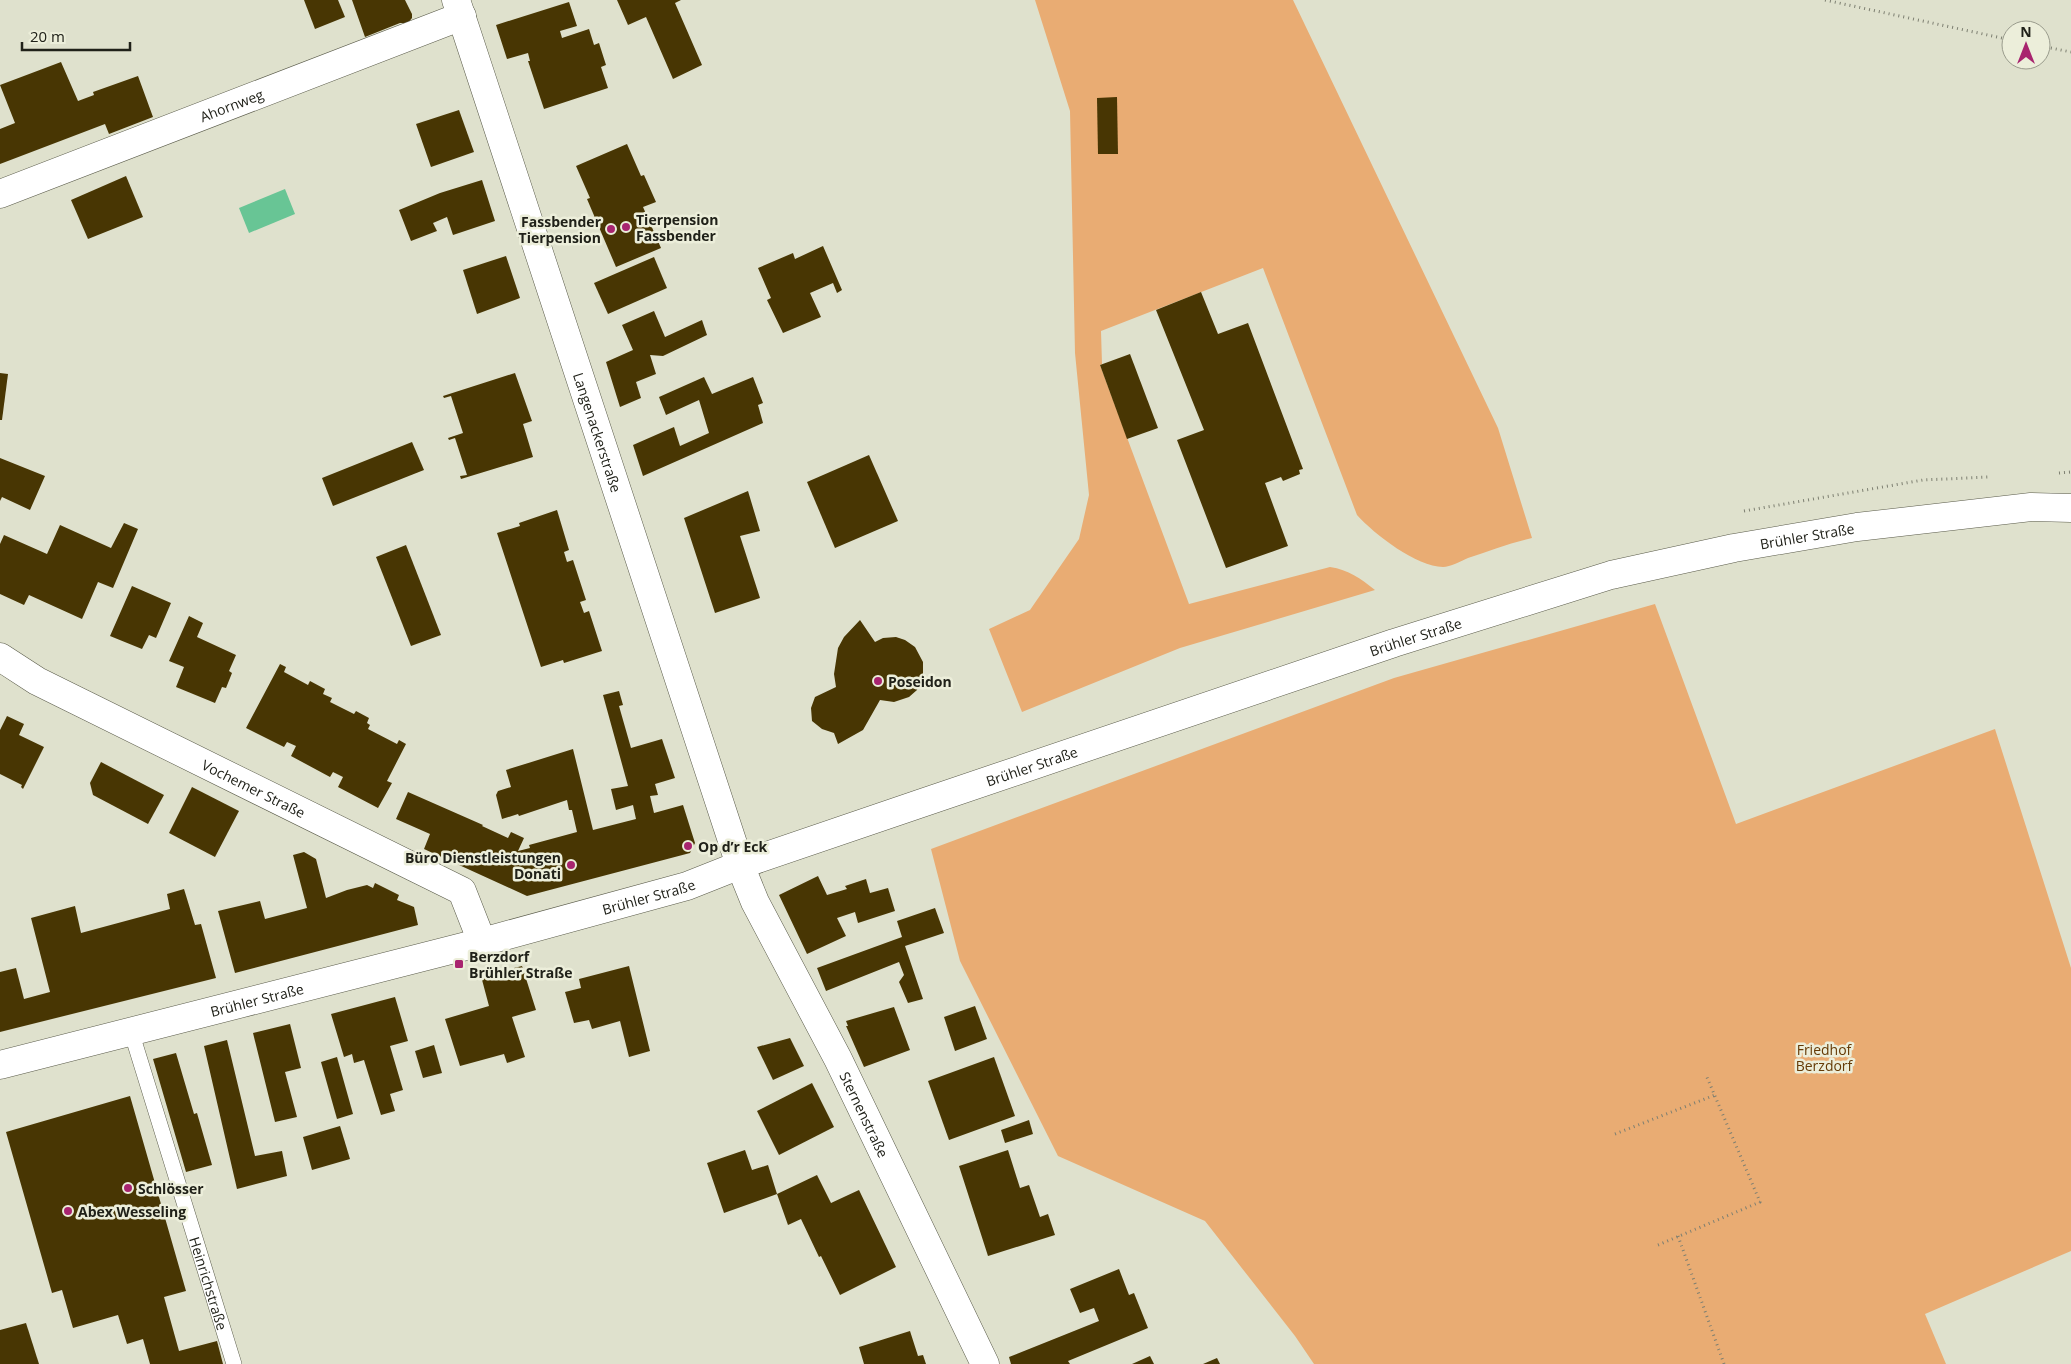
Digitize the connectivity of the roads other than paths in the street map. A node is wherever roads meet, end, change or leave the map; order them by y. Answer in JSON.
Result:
{"nodes":[{"id":1,"x":459,"y":8,"type":"edge"},
{"id":2,"x":0,"y":194,"type":"edge"},
{"id":3,"x":2071,"y":508,"type":"edge"},
{"id":4,"x":0,"y":657,"type":"edge"},
{"id":5,"x":740,"y":865,"type":"junction"},
{"id":6,"x":482,"y":942,"type":"junction"},
{"id":7,"x":131,"y":1031,"type":"junction"},
{"id":8,"x":0,"y":1065,"type":"edge"},
{"id":9,"x":234,"y":1364,"type":"edge"},
{"id":10,"x":985,"y":1364,"type":"edge"}],
"edges":[{"from":1,"to":2,"type":"street","name":"Ahornweg"},
{"from":1,"to":5,"type":"street","name":"Langenackerstraße"},
{"from":3,"to":5,"type":"street","name":"Brühler Straße"},
{"from":4,"to":6,"type":"street","name":"Vochemer Straße"},
{"from":5,"to":6,"type":"street","name":"Brühler Straße"},
{"from":5,"to":10,"type":"street","name":"Sternenstraße"},
{"from":6,"to":7,"type":"street","name":"Brühler Straße"},
{"from":7,"to":8,"type":"street","name":"Brühler Straße"},
{"from":7,"to":9,"type":"lane","name":"Heinrichstraße"}]}
